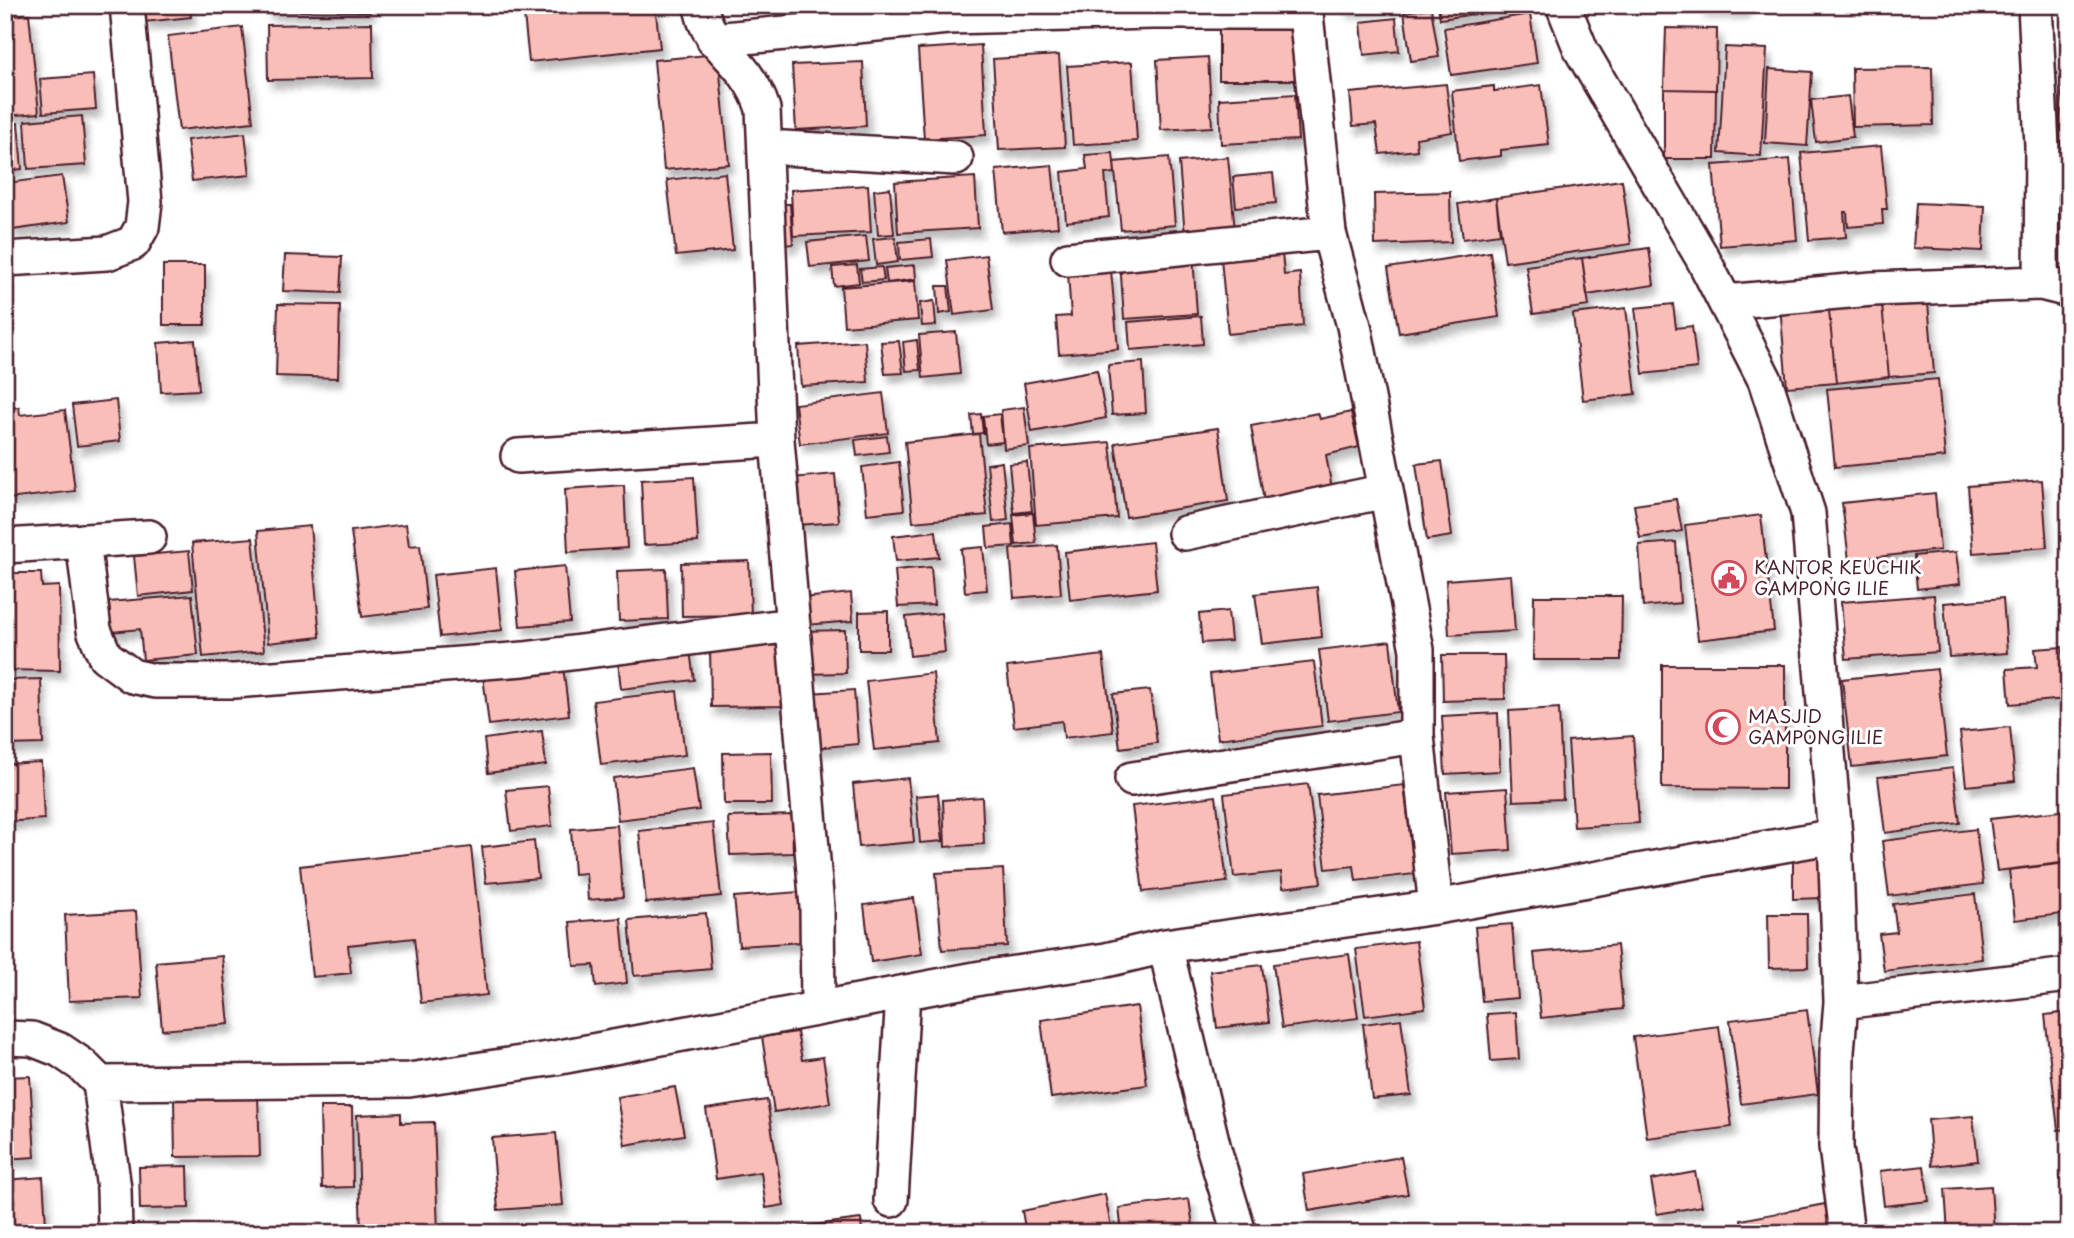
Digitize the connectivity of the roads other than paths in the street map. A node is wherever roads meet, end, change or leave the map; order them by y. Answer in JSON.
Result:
{"nodes":[{"id":1,"x":127,"y":5,"type":"edge"},
{"id":2,"x":701,"y":5,"type":"edge"},
{"id":3,"x":1563,"y":5,"type":"edge"},
{"id":4,"x":2035,"y":5,"type":"edge"},
{"id":5,"x":1153,"y":8,"type":"edge"},
{"id":6,"x":1305,"y":9,"type":"edge"},
{"id":7,"x":714,"y":40,"type":"junction"},
{"id":8,"x":766,"y":147,"type":"junction"},
{"id":9,"x":956,"y":158,"type":"dead end"},
{"id":10,"x":1329,"y":233,"type":"junction"},
{"id":11,"x":5,"y":259,"type":"edge"},
{"id":12,"x":1068,"y":259,"type":"dead end"},
{"id":13,"x":2055,"y":286,"type":"edge"},
{"id":14,"x":1725,"y":302,"type":"junction"},
{"id":15,"x":777,"y":440,"type":"junction"},
{"id":16,"x":518,"y":456,"type":"dead end"},
{"id":17,"x":1386,"y":491,"type":"junction"},
{"id":18,"x":1185,"y":533,"type":"dead end"},
{"id":19,"x":149,"y":537,"type":"dead end"},
{"id":20,"x":83,"y":541,"type":"junction"},
{"id":21,"x":5,"y":546,"type":"edge"},
{"id":22,"x":793,"y":625,"type":"junction"},
{"id":23,"x":1417,"y":736,"type":"junction"},
{"id":24,"x":1132,"y":779,"type":"dead end"},
{"id":25,"x":1835,"y":836,"type":"junction"},
{"id":26,"x":1436,"y":907,"type":"junction"},
{"id":27,"x":1165,"y":946,"type":"junction"},
{"id":28,"x":2069,"y":975,"type":"edge"},
{"id":29,"x":903,"y":993,"type":"junction"},
{"id":30,"x":1841,"y":1002,"type":"junction"},
{"id":31,"x":818,"y":1009,"type":"junction"},
{"id":32,"x":5,"y":1038,"type":"edge"},
{"id":33,"x":100,"y":1083,"type":"junction"},
{"id":34,"x":891,"y":1200,"type":"dead end"},
{"id":35,"x":115,"y":1233,"type":"edge"},
{"id":36,"x":1239,"y":1233,"type":"edge"},
{"id":37,"x":1847,"y":1233,"type":"edge"}],
"edges":[{"from":1,"to":11,"type":"street"},
{"from":2,"to":7,"type":"street"},
{"from":3,"to":14,"type":"street"},
{"from":4,"to":13,"type":"street"},
{"from":5,"to":6,"type":"street"},
{"from":5,"to":7,"type":"street"},
{"from":6,"to":10,"type":"street"},
{"from":7,"to":8,"type":"street"},
{"from":8,"to":9,"type":"street"},
{"from":8,"to":15,"type":"street"},
{"from":10,"to":12,"type":"street"},
{"from":10,"to":17,"type":"street"},
{"from":13,"to":14,"type":"street"},
{"from":14,"to":25,"type":"street"},
{"from":15,"to":16,"type":"street"},
{"from":15,"to":22,"type":"street"},
{"from":17,"to":18,"type":"street"},
{"from":17,"to":23,"type":"street"},
{"from":19,"to":20,"type":"street"},
{"from":20,"to":21,"type":"street"},
{"from":20,"to":22,"type":"street"},
{"from":22,"to":31,"type":"street"},
{"from":23,"to":24,"type":"street"},
{"from":23,"to":26,"type":"street"},
{"from":25,"to":26,"type":"street"},
{"from":25,"to":30,"type":"street"},
{"from":26,"to":27,"type":"street"},
{"from":27,"to":29,"type":"street"},
{"from":27,"to":36,"type":"street"},
{"from":28,"to":30,"type":"street"},
{"from":29,"to":31,"type":"street"},
{"from":29,"to":34,"type":"street"},
{"from":30,"to":37,"type":"street"},
{"from":31,"to":33,"type":"street"},
{"from":32,"to":33,"type":"street"},
{"from":33,"to":35,"type":"street"}]}
